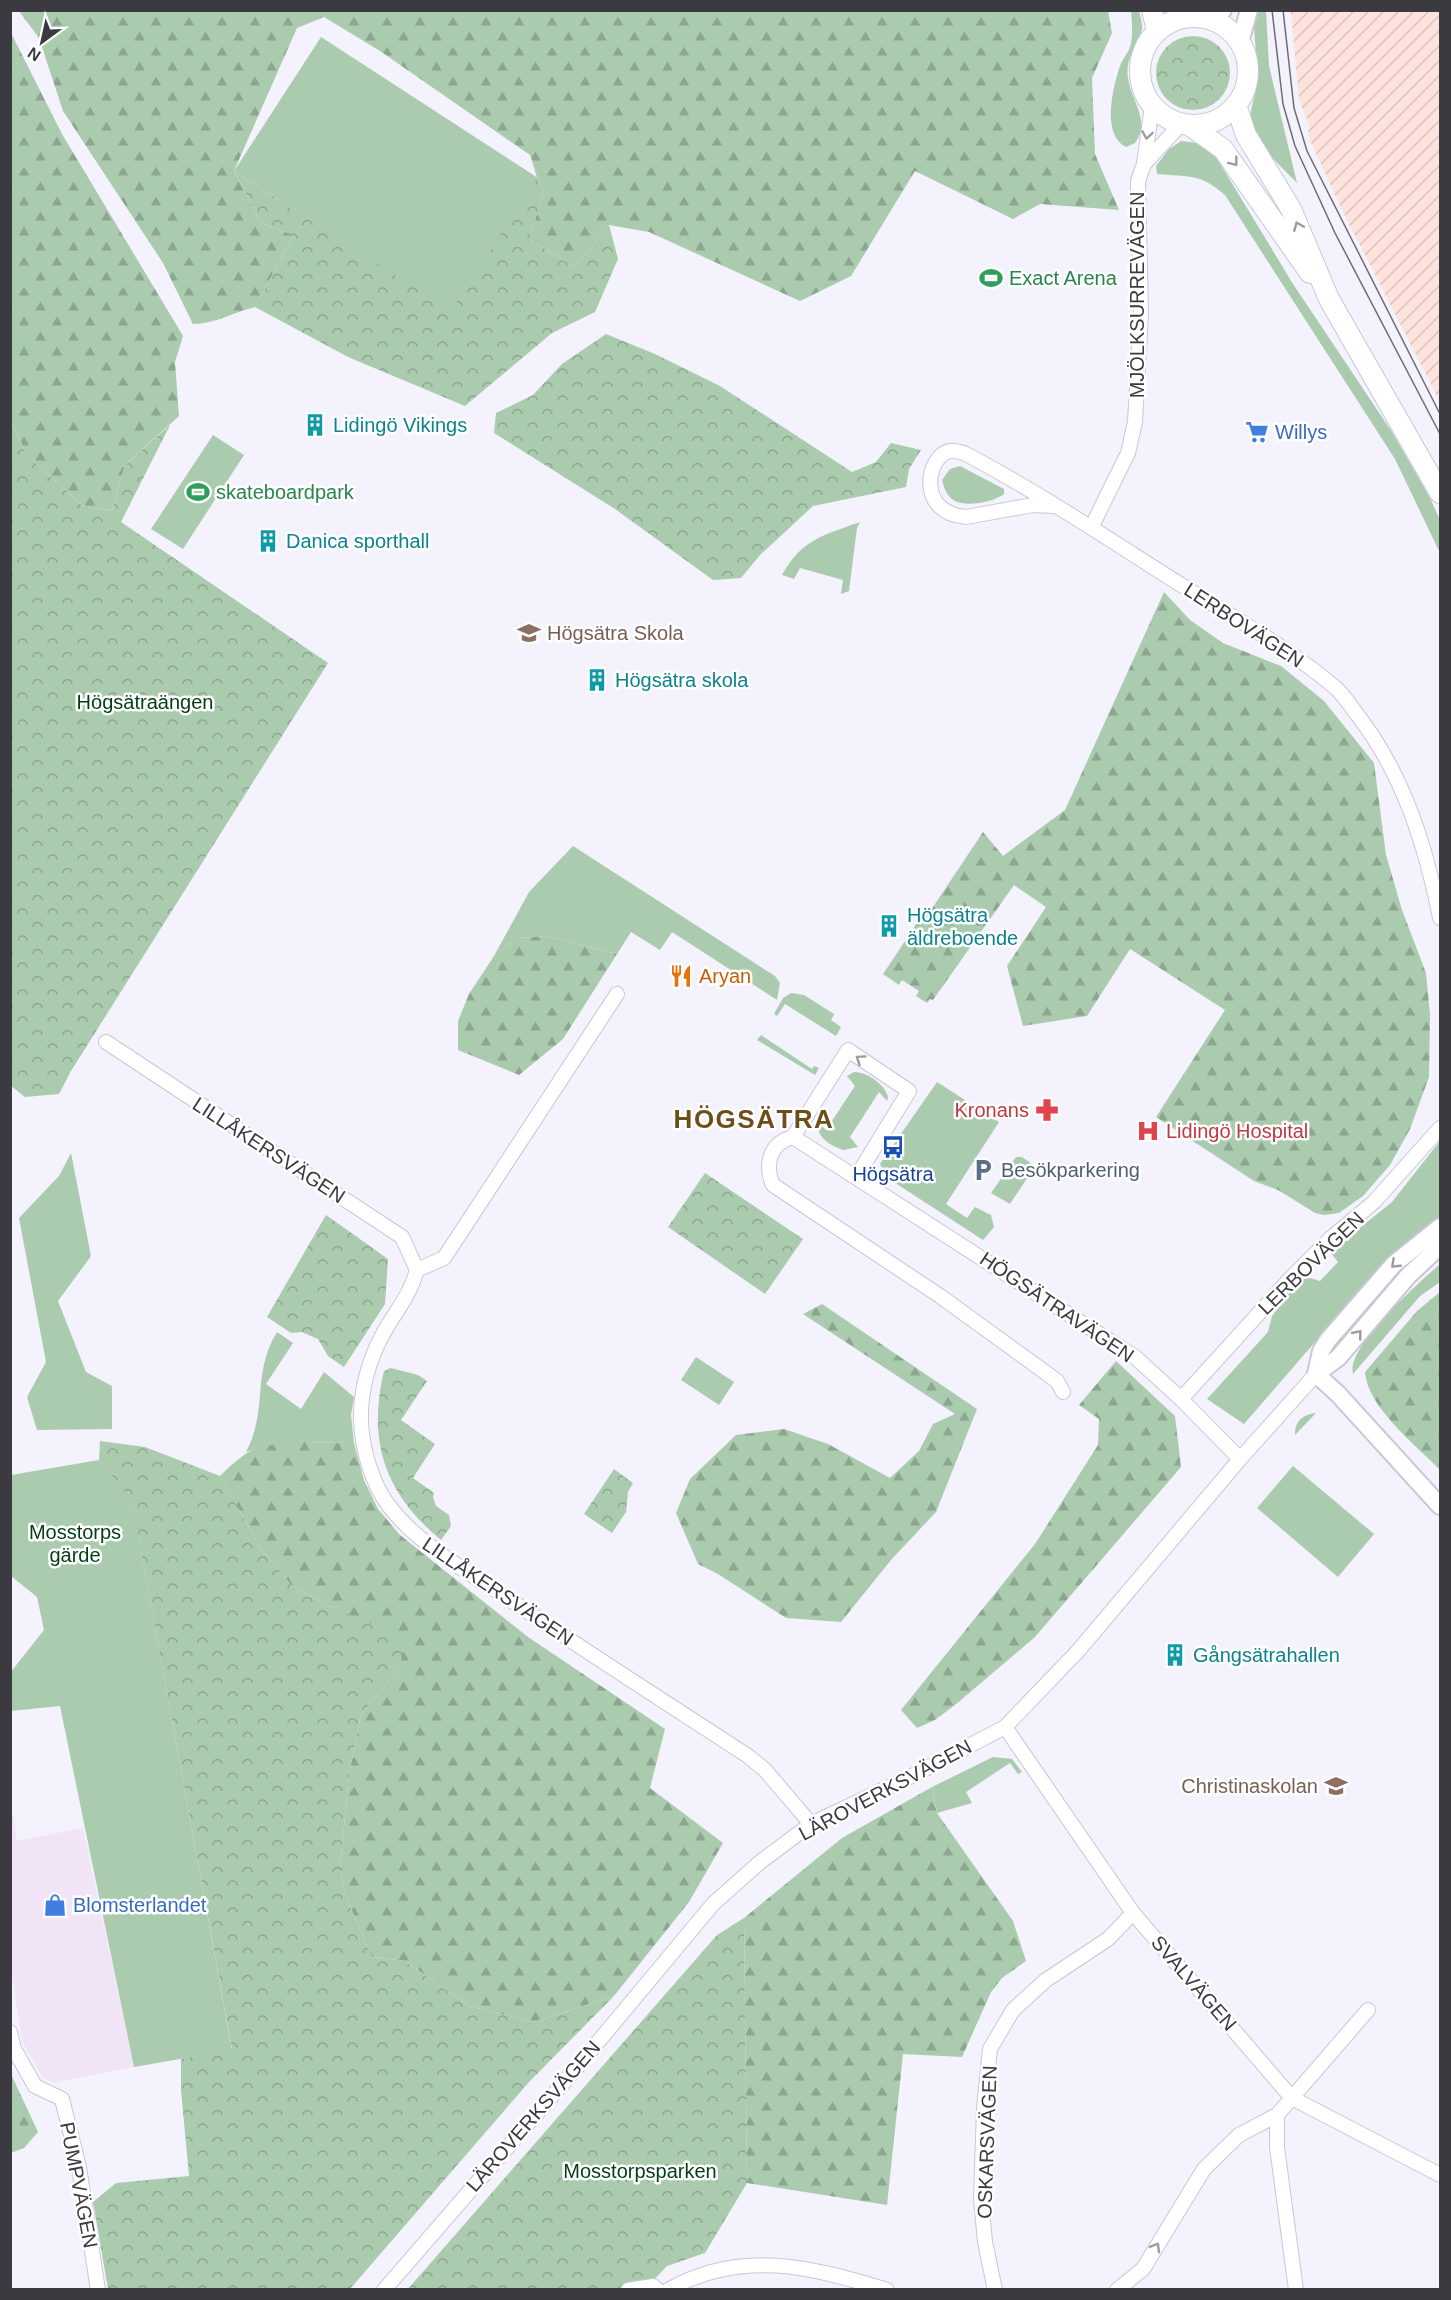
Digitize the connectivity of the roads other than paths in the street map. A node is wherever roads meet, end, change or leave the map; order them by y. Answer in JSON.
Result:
{"nodes":[{"id":1,"x":1152,"y":10,"type":"edge"},
{"id":2,"x":1249,"y":10,"type":"edge"},
{"id":3,"x":1187,"y":14,"type":"edge"},
{"id":4,"x":1218,"y":15,"type":"edge"},
{"id":5,"x":1157,"y":31,"type":"junction"},
{"id":6,"x":1240,"y":42,"type":"junction"},
{"id":7,"x":1236,"y":105,"type":"junction"},
{"id":8,"x":1152,"y":106,"type":"junction"},
{"id":9,"x":1185,"y":124,"type":"junction"},
{"id":10,"x":1144,"y":164,"type":"junction"},
{"id":11,"x":1329,"y":299,"type":"junction"},
{"id":12,"x":1440,"y":494,"type":"edge"},
{"id":13,"x":1054,"y":506,"type":"junction"},
{"id":14,"x":1092,"y":526,"type":"junction"},
{"id":15,"x":1440,"y":918,"type":"edge"},
{"id":16,"x":617,"y":994,"type":"dead end"},
{"id":17,"x":105,"y":1042,"type":"dead end"},
{"id":18,"x":1440,"y":1128,"type":"edge"},
{"id":19,"x":793,"y":1137,"type":"junction"},
{"id":20,"x":857,"y":1176,"type":"junction"},
{"id":21,"x":1440,"y":1227,"type":"edge"},
{"id":22,"x":1440,"y":1246,"type":"edge"},
{"id":23,"x":417,"y":1270,"type":"junction"},
{"id":24,"x":1316,"y":1374,"type":"junction"},
{"id":25,"x":1063,"y":1392,"type":"dead end"},
{"id":26,"x":1181,"y":1399,"type":"junction"},
{"id":27,"x":1240,"y":1459,"type":"junction"},
{"id":28,"x":1440,"y":1506,"type":"edge"},
{"id":29,"x":1005,"y":1727,"type":"junction"},
{"id":30,"x":811,"y":1824,"type":"junction"},
{"id":31,"x":1133,"y":1913,"type":"junction"},
{"id":32,"x":1368,"y":2010,"type":"dead end"},
{"id":33,"x":10,"y":2032,"type":"edge"},
{"id":34,"x":1292,"y":2097,"type":"junction"},
{"id":35,"x":1277,"y":2115,"type":"junction"},
{"id":36,"x":1440,"y":2175,"type":"edge"},
{"id":37,"x":98,"y":2289,"type":"edge"},
{"id":38,"x":384,"y":2289,"type":"edge"},
{"id":39,"x":628,"y":2289,"type":"edge"},
{"id":40,"x":658,"y":2289,"type":"edge"},
{"id":41,"x":668,"y":2289,"type":"edge"},
{"id":42,"x":887,"y":2289,"type":"edge"},
{"id":43,"x":995,"y":2289,"type":"edge"},
{"id":44,"x":1117,"y":2289,"type":"edge"},
{"id":45,"x":1296,"y":2289,"type":"edge"}],
"edges":[{"from":1,"to":5,"type":"main road"},
{"from":2,"to":6,"type":"street"},
{"from":3,"to":4,"type":"main road"},
{"from":3,"to":5,"type":"main road"},
{"from":4,"to":6,"type":"main road"},
{"from":5,"to":8,"type":"main road"},
{"from":6,"to":7,"type":"main road"},
{"from":7,"to":9,"type":"main road"},
{"from":11,"to":7,"type":"main road","one_way":true},
{"from":8,"to":9,"type":"main road"},
{"from":8,"to":10,"type":"street","name":"MJÖLKSURREVÄGEN","one_way":true},
{"from":9,"to":10,"type":"street","name":"MJÖLKSURREVÄGEN"},
{"from":9,"to":11,"type":"main road","one_way":true},
{"from":10,"to":14,"type":"street","name":"MJÖLKSURREVÄGEN"},
{"from":11,"to":12,"type":"main road"},
{"from":13,"to":13,"type":"street","name":"LERBOVÄGEN"},
{"from":13,"to":14,"type":"street","name":"LERBOVÄGEN"},
{"from":14,"to":15,"type":"street","name":"LERBOVÄGEN"},
{"from":16,"to":23,"type":"street"},
{"from":17,"to":23,"type":"street","name":"LILLÅKERSVÄGEN"},
{"from":18,"to":26,"type":"street","name":"LERBOVÄGEN"},
{"from":19,"to":20,"type":"street","name":"HÖGSÄTRAVÄGEN"},
{"from":20,"to":19,"type":"street","one_way":true},
{"from":19,"to":25,"type":"street"},
{"from":20,"to":26,"type":"street","name":"HÖGSÄTRAVÄGEN"},
{"from":21,"to":24,"type":"street","name":"LÄROVERKSVÄGEN","one_way":true},
{"from":24,"to":22,"type":"street","name":"LÄROVERKSVÄGEN","one_way":true},
{"from":23,"to":30,"type":"street","name":"LILLÅKERSVÄGEN"},
{"from":24,"to":27,"type":"street","name":"LÄROVERKSVÄGEN"},
{"from":24,"to":28,"type":"street"},
{"from":26,"to":27,"type":"street","name":"HÖGSÄTRAVÄGEN"},
{"from":27,"to":29,"type":"street","name":"LÄROVERKSVÄGEN"},
{"from":29,"to":30,"type":"street","name":"LÄROVERKSVÄGEN"},
{"from":29,"to":31,"type":"street","name":"SVALVÄGEN"},
{"from":30,"to":38,"type":"street","name":"LÄROVERKSVÄGEN"},
{"from":31,"to":34,"type":"street","name":"SVALVÄGEN"},
{"from":31,"to":43,"type":"street","name":"OSKARSVÄGEN"},
{"from":32,"to":34,"type":"street"},
{"from":33,"to":37,"type":"street","name":"PUMPVÄGEN"},
{"from":34,"to":35,"type":"street"},
{"from":34,"to":36,"type":"street","name":"SVALVÄGEN"},
{"from":44,"to":35,"type":"street","one_way":true},
{"from":35,"to":45,"type":"street"},
{"from":39,"to":40,"type":"street"},
{"from":41,"to":42,"type":"street"}]}
